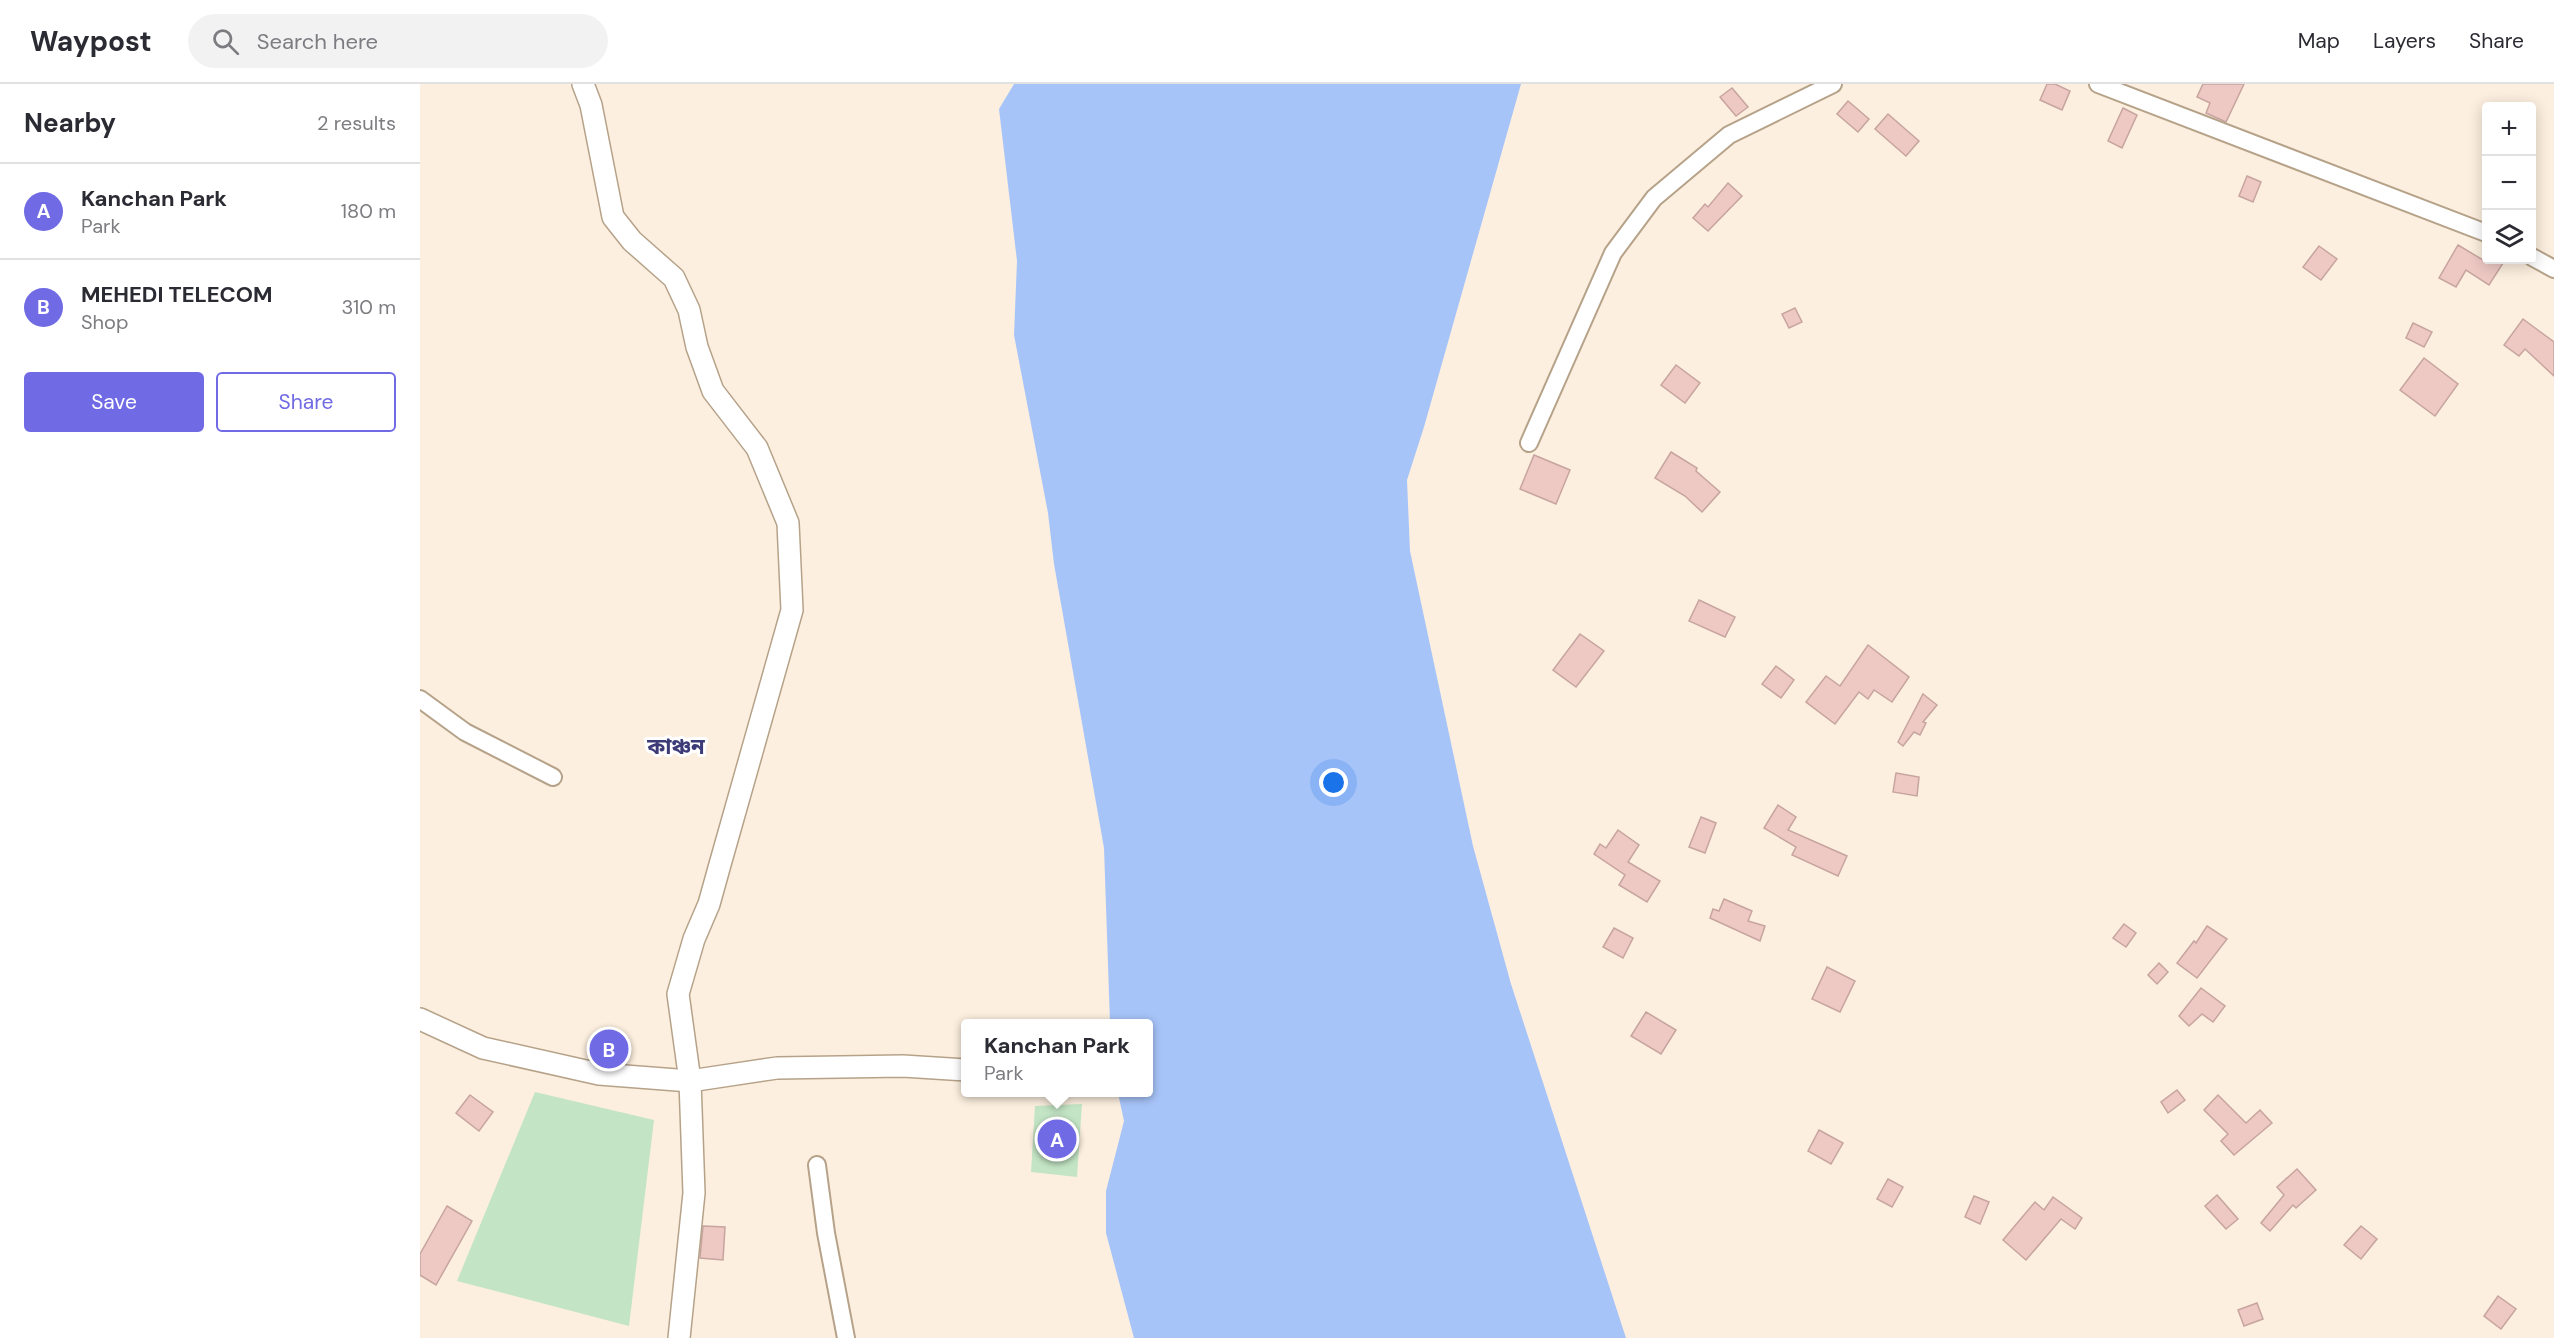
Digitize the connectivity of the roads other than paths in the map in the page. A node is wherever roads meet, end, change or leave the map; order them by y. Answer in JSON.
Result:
{"nodes":[{"id":1,"x":583,"y":84,"type":"edge"},
{"id":2,"x":1833,"y":84,"type":"edge"},
{"id":3,"x":2098,"y":84,"type":"edge"},
{"id":4,"x":2482,"y":231,"type":"edge"},
{"id":5,"x":2536,"y":259,"type":"edge"},
{"id":6,"x":2554,"y":270,"type":"edge"},
{"id":7,"x":1529,"y":443,"type":"dead end"},
{"id":8,"x":420,"y":699,"type":"edge"},
{"id":9,"x":553,"y":777,"type":"dead end"},
{"id":10,"x":420,"y":1019,"type":"edge"},
{"id":11,"x":961,"y":1070,"type":"edge"},
{"id":12,"x":690,"y":1081,"type":"junction"},
{"id":13,"x":817,"y":1166,"type":"dead end"},
{"id":14,"x":680,"y":1338,"type":"edge"},
{"id":15,"x":846,"y":1338,"type":"edge"}],
"edges":[{"from":1,"to":12,"type":"street"},
{"from":2,"to":7,"type":"street"},
{"from":3,"to":4,"type":"street"},
{"from":5,"to":6,"type":"street"},
{"from":8,"to":9,"type":"street"},
{"from":10,"to":12,"type":"street"},
{"from":11,"to":12,"type":"street"},
{"from":12,"to":14,"type":"street"},
{"from":13,"to":15,"type":"street"}]}
